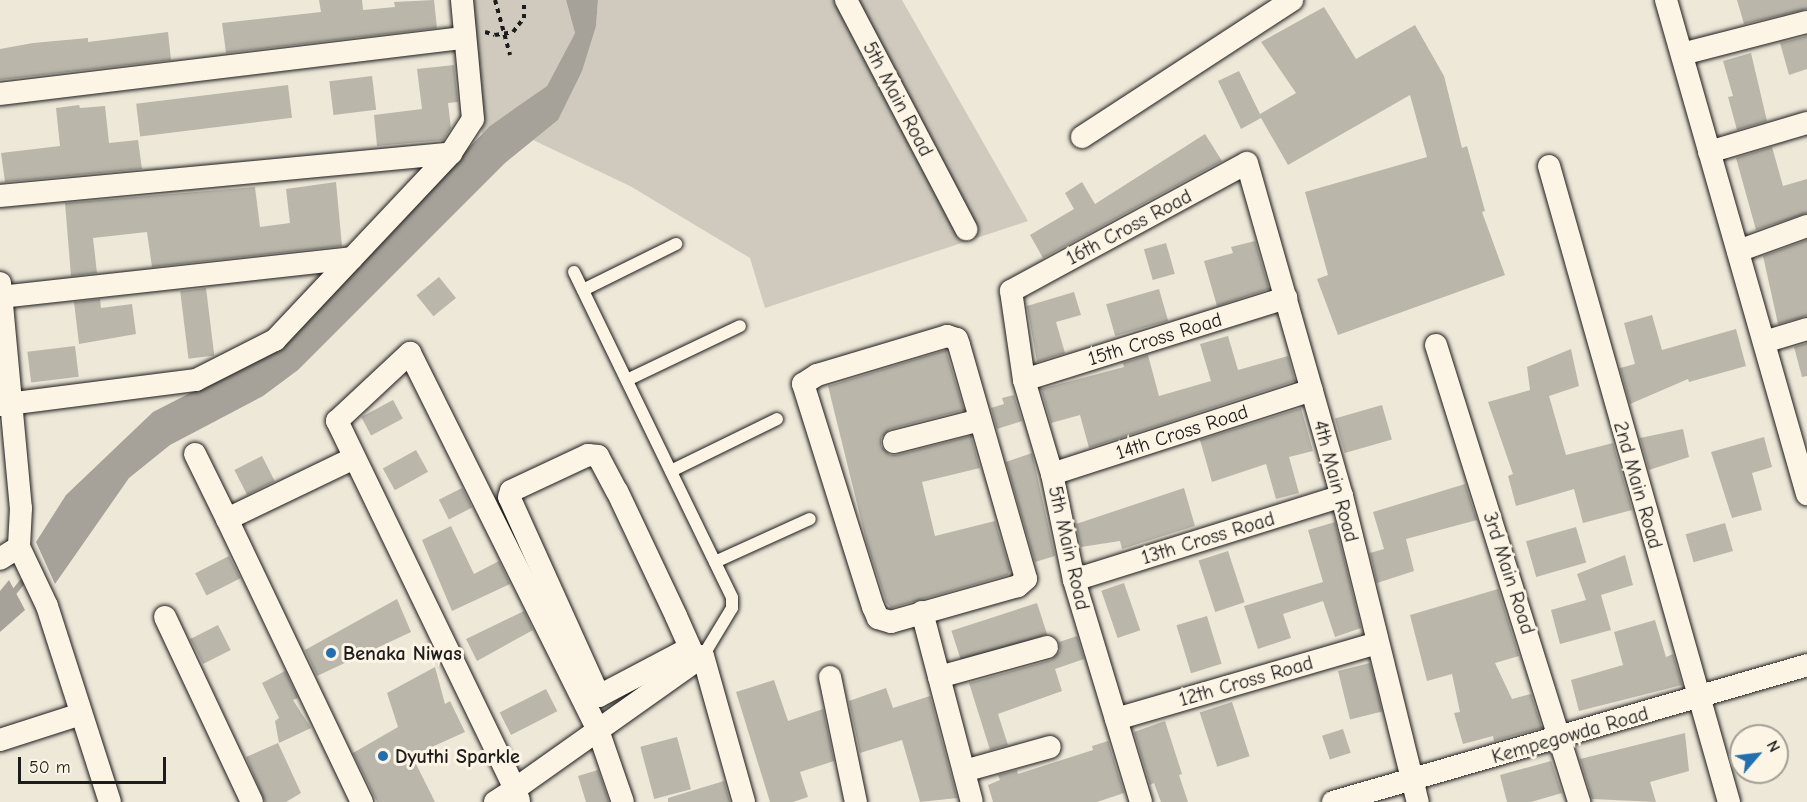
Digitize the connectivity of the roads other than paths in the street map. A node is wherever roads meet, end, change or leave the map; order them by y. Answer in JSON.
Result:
{"nodes":[{"id":1,"x":462,"y":0,"type":"edge"},
{"id":2,"x":846,"y":0,"type":"edge"},
{"id":3,"x":1292,"y":0,"type":"edge"},
{"id":4,"x":1666,"y":0,"type":"edge"},
{"id":5,"x":1807,"y":22,"type":"edge"},
{"id":6,"x":472,"y":32,"type":"junction"},
{"id":7,"x":1682,"y":54,"type":"junction"},
{"id":8,"x":0,"y":94,"type":"edge"},
{"id":9,"x":1807,"y":123,"type":"edge"},
{"id":10,"x":1082,"y":137,"type":"dead end"},
{"id":11,"x":1710,"y":152,"type":"junction"},
{"id":12,"x":451,"y":153,"type":"junction"},
{"id":13,"x":1247,"y":163,"type":"joint"},
{"id":14,"x":1549,"y":166,"type":"dead end"},
{"id":15,"x":0,"y":196,"type":"edge"},
{"id":16,"x":1807,"y":226,"type":"edge"},
{"id":17,"x":966,"y":229,"type":"dead end"},
{"id":18,"x":676,"y":244,"type":"dead end"},
{"id":19,"x":1738,"y":251,"type":"junction"},
{"id":20,"x":352,"y":258,"type":"junction"},
{"id":21,"x":574,"y":272,"type":"dead end"},
{"id":22,"x":583,"y":290,"type":"junction"},
{"id":23,"x":1011,"y":291,"type":"joint"},
{"id":24,"x":0,"y":293,"type":"edge"},
{"id":25,"x":1286,"y":298,"type":"junction"},
{"id":26,"x":740,"y":326,"type":"dead end"},
{"id":27,"x":1807,"y":329,"type":"edge"},
{"id":28,"x":1764,"y":342,"type":"junction"},
{"id":29,"x":1436,"y":345,"type":"dead end"},
{"id":30,"x":627,"y":380,"type":"junction"},
{"id":31,"x":1024,"y":380,"type":"junction"},
{"id":32,"x":1312,"y":390,"type":"junction"},
{"id":33,"x":6,"y":405,"type":"edge"},
{"id":34,"x":777,"y":419,"type":"dead end"},
{"id":35,"x":980,"y":420,"type":"junction"},
{"id":36,"x":1800,"y":439,"type":"edge"},
{"id":37,"x":894,"y":442,"type":"dead end"},
{"id":38,"x":195,"y":454,"type":"dead end"},
{"id":39,"x":354,"y":458,"type":"junction"},
{"id":40,"x":671,"y":471,"type":"junction"},
{"id":41,"x":1052,"y":474,"type":"junction"},
{"id":42,"x":1807,"y":494,"type":"edge"},
{"id":43,"x":1342,"y":496,"type":"junction"},
{"id":44,"x":10,"y":509,"type":"edge"},
{"id":45,"x":227,"y":519,"type":"junction"},
{"id":46,"x":810,"y":519,"type":"dead end"},
{"id":47,"x":21,"y":553,"type":"junction"},
{"id":48,"x":0,"y":559,"type":"edge"},
{"id":49,"x":715,"y":562,"type":"junction"},
{"id":50,"x":1074,"y":580,"type":"junction"},
{"id":51,"x":922,"y":612,"type":"junction"},
{"id":52,"x":165,"y":617,"type":"dead end"},
{"id":53,"x":1377,"y":643,"type":"junction"},
{"id":54,"x":1047,"y":647,"type":"dead end"},
{"id":55,"x":696,"y":655,"type":"junction"},
{"id":56,"x":1807,"y":665,"type":"edge"},
{"id":57,"x":830,"y":677,"type":"dead end"},
{"id":58,"x":939,"y":677,"type":"junction"},
{"id":59,"x":1697,"y":698,"type":"junction"},
{"id":60,"x":81,"y":714,"type":"junction"},
{"id":61,"x":1116,"y":719,"type":"junction"},
{"id":62,"x":598,"y":730,"type":"junction"},
{"id":63,"x":1562,"y":739,"type":"junction"},
{"id":64,"x":0,"y":740,"type":"edge"},
{"id":65,"x":1050,"y":747,"type":"dead end"},
{"id":66,"x":964,"y":771,"type":"junction"},
{"id":67,"x":1412,"y":778,"type":"junction"},
{"id":68,"x":517,"y":795,"type":"edge"},
{"id":69,"x":110,"y":802,"type":"edge"},
{"id":70,"x":252,"y":802,"type":"edge"},
{"id":71,"x":362,"y":802,"type":"edge"},
{"id":72,"x":495,"y":802,"type":"edge"},
{"id":73,"x":623,"y":802,"type":"edge"},
{"id":74,"x":744,"y":802,"type":"edge"},
{"id":75,"x":856,"y":802,"type":"edge"},
{"id":76,"x":972,"y":802,"type":"edge"},
{"id":77,"x":1141,"y":802,"type":"edge"},
{"id":78,"x":1333,"y":802,"type":"edge"},
{"id":79,"x":1418,"y":802,"type":"edge"},
{"id":80,"x":1579,"y":802,"type":"edge"},
{"id":81,"x":1729,"y":802,"type":"edge"}],
"edges":[{"from":1,"to":6,"type":"street"},
{"from":2,"to":17,"type":"street","name":"5th Main Road"},
{"from":3,"to":10,"type":"street"},
{"from":4,"to":7,"type":"street"},
{"from":5,"to":7,"type":"street"},
{"from":6,"to":8,"type":"street"},
{"from":6,"to":12,"type":"street"},
{"from":7,"to":11,"type":"street"},
{"from":9,"to":11,"type":"street"},
{"from":11,"to":19,"type":"street"},
{"from":12,"to":15,"type":"street"},
{"from":12,"to":20,"type":"street"},
{"from":13,"to":23,"type":"street","name":"16th Cross Road"},
{"from":13,"to":25,"type":"street","name":"4th Main Road"},
{"from":14,"to":59,"type":"street","name":"2nd Main Road"},
{"from":16,"to":19,"type":"street"},
{"from":18,"to":22,"type":"lane"},
{"from":19,"to":28,"type":"street"},
{"from":20,"to":24,"type":"street"},
{"from":20,"to":33,"type":"street"},
{"from":21,"to":22,"type":"lane"},
{"from":22,"to":30,"type":"lane"},
{"from":23,"to":31,"type":"street","name":"5th Main Road"},
{"from":24,"to":33,"type":"street"},
{"from":25,"to":31,"type":"street","name":"15th Cross Road"},
{"from":25,"to":32,"type":"street","name":"4th Main Road"},
{"from":26,"to":30,"type":"lane"},
{"from":27,"to":28,"type":"street"},
{"from":28,"to":36,"type":"street"},
{"from":29,"to":63,"type":"street","name":"3rd Main Road"},
{"from":30,"to":40,"type":"lane"},
{"from":31,"to":41,"type":"street","name":"5th Main Road"},
{"from":32,"to":41,"type":"street","name":"14th Cross Road"},
{"from":32,"to":43,"type":"street","name":"4th Main Road"},
{"from":33,"to":44,"type":"street"},
{"from":34,"to":40,"type":"lane"},
{"from":35,"to":37,"type":"street"},
{"from":35,"to":51,"type":"street"},
{"from":35,"to":51,"type":"street"},
{"from":36,"to":42,"type":"street"},
{"from":38,"to":45,"type":"street"},
{"from":39,"to":45,"type":"street"},
{"from":39,"to":62,"type":"street"},
{"from":39,"to":68,"type":"street"},
{"from":40,"to":49,"type":"lane"},
{"from":41,"to":50,"type":"street","name":"5th Main Road"},
{"from":43,"to":50,"type":"street","name":"13th Cross Road"},
{"from":43,"to":53,"type":"street","name":"4th Main Road"},
{"from":44,"to":47,"type":"street"},
{"from":45,"to":71,"type":"street"},
{"from":46,"to":49,"type":"lane"},
{"from":47,"to":48,"type":"street"},
{"from":47,"to":60,"type":"street"},
{"from":49,"to":55,"type":"lane"},
{"from":50,"to":61,"type":"street","name":"5th Main Road"},
{"from":51,"to":58,"type":"street"},
{"from":52,"to":70,"type":"street"},
{"from":53,"to":61,"type":"street","name":"12th Cross Road"},
{"from":53,"to":67,"type":"street","name":"4th Main Road"},
{"from":54,"to":58,"type":"street"},
{"from":55,"to":55,"type":"street"},
{"from":55,"to":62,"type":"street"},
{"from":55,"to":74,"type":"street"},
{"from":56,"to":59,"type":"street","name":"Kempegowda Road"},
{"from":57,"to":75,"type":"street"},
{"from":58,"to":66,"type":"street"},
{"from":59,"to":63,"type":"street","name":"Kempegowda Road"},
{"from":59,"to":81,"type":"street","name":"2nd Main Road"},
{"from":60,"to":64,"type":"street"},
{"from":60,"to":69,"type":"street"},
{"from":61,"to":77,"type":"street","name":"5th Main Road"},
{"from":62,"to":68,"type":"street"},
{"from":62,"to":73,"type":"street"},
{"from":63,"to":67,"type":"street","name":"Kempegowda Road"},
{"from":63,"to":80,"type":"street","name":"3rd Main Road"},
{"from":65,"to":66,"type":"street"},
{"from":66,"to":76,"type":"street"},
{"from":67,"to":78,"type":"street","name":"Kempegowda Road"},
{"from":67,"to":79,"type":"street","name":"4th Main Road"},
{"from":68,"to":72,"type":"street"}]}
